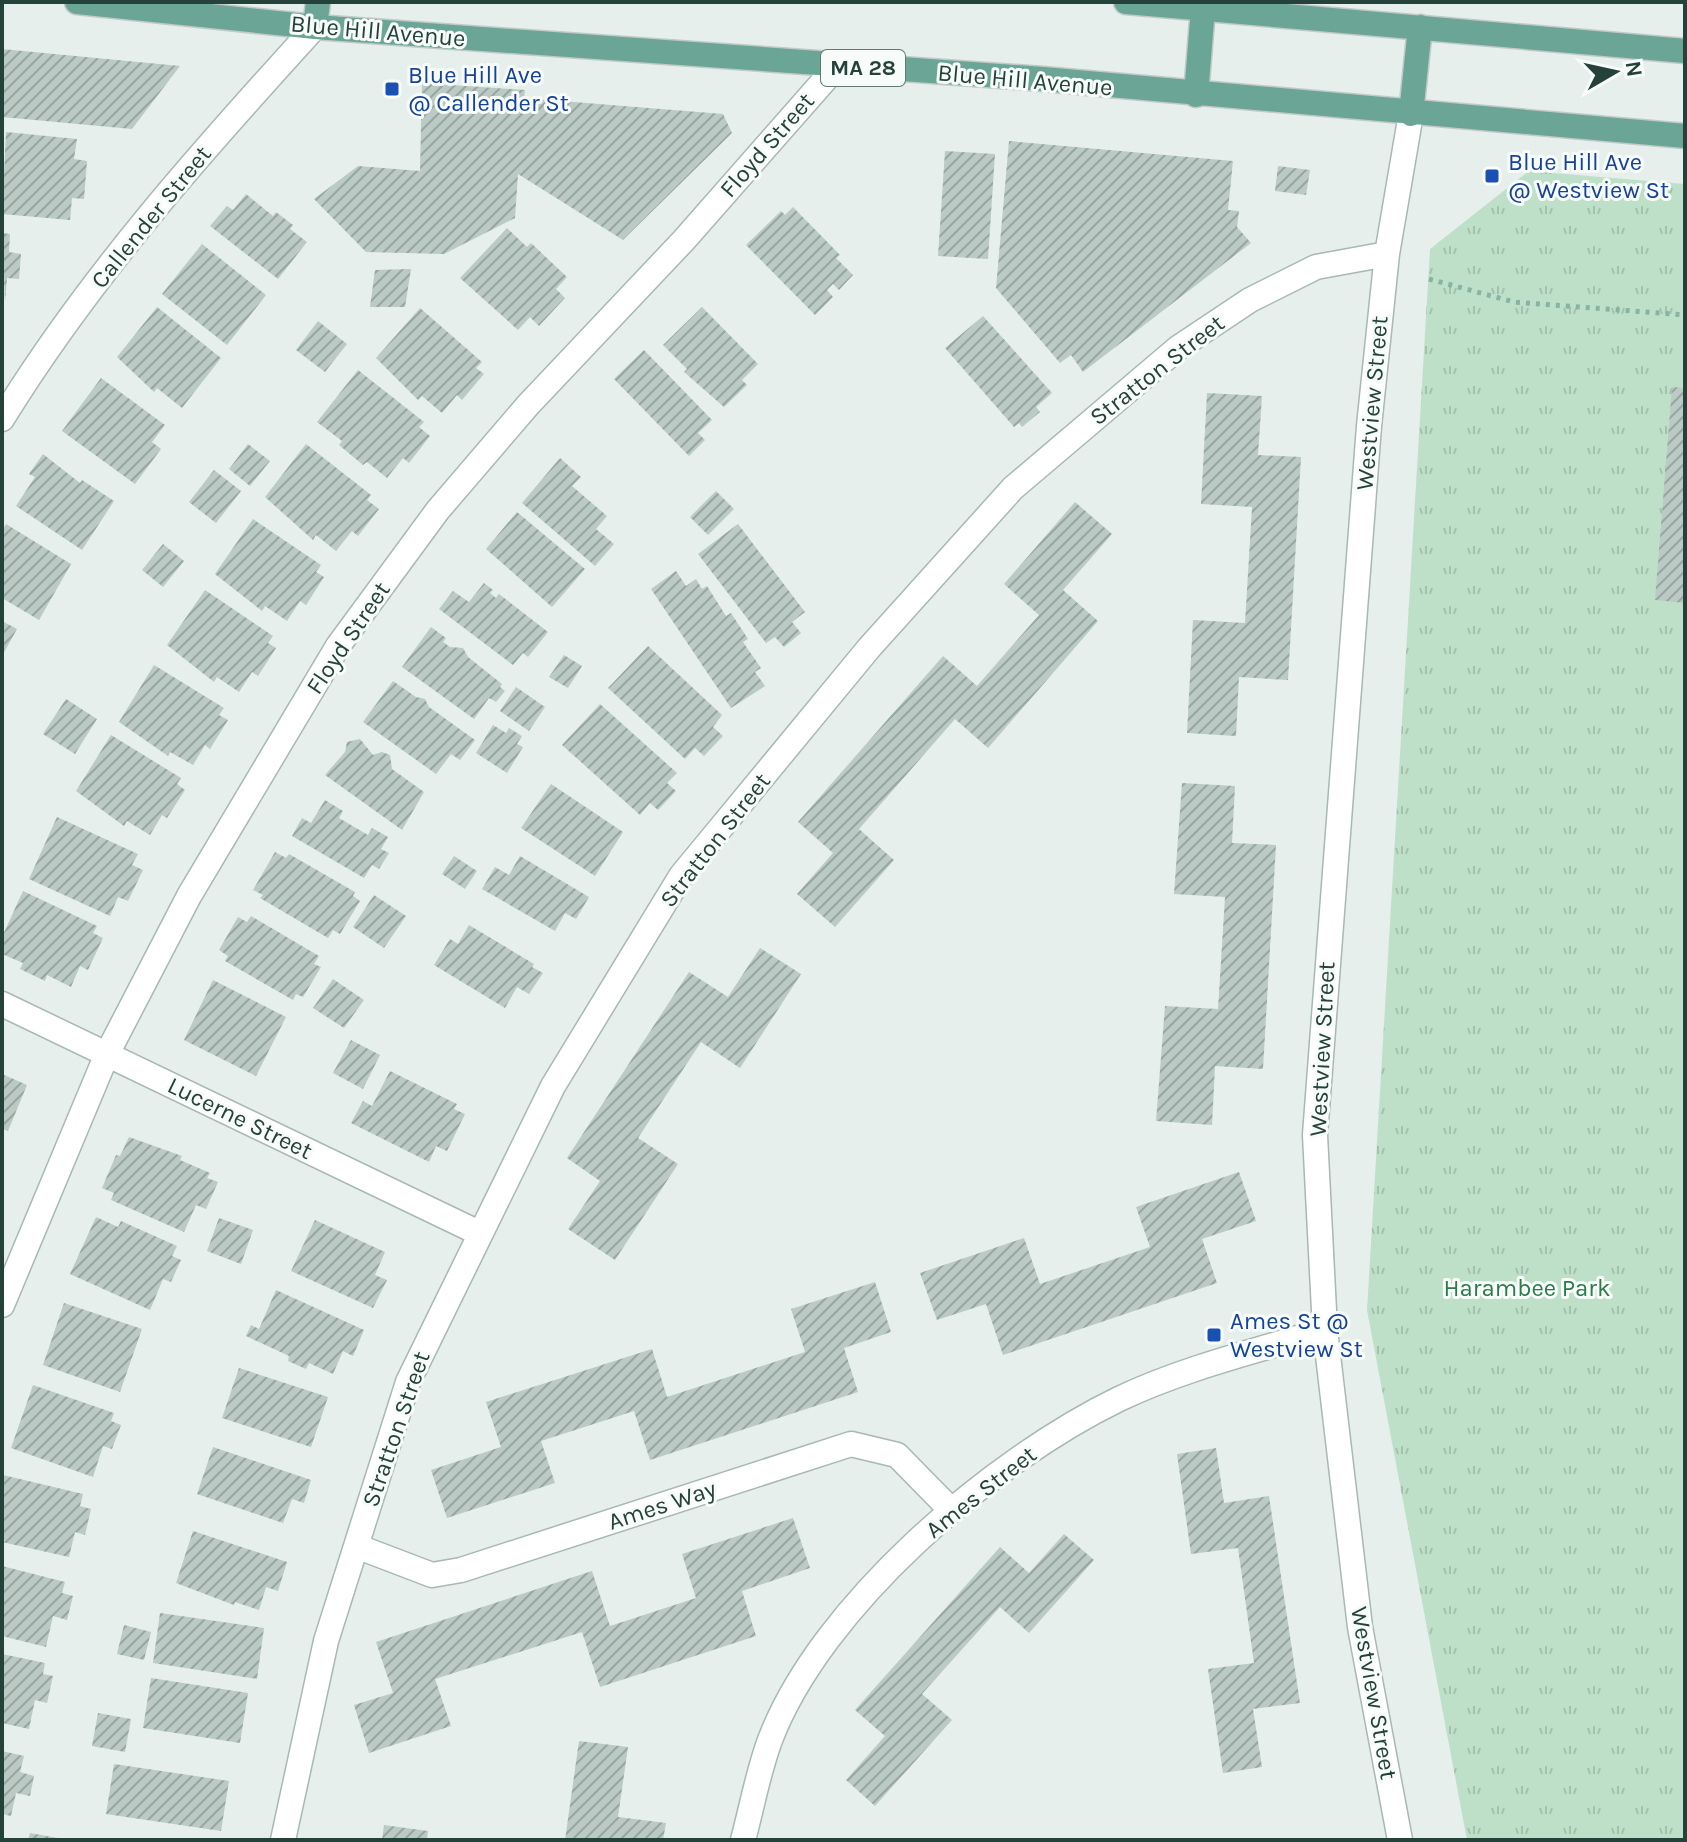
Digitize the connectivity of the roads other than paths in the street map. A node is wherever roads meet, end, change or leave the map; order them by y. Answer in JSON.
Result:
{"nodes":[{"id":1,"x":77,"y":2,"type":"edge"},
{"id":2,"x":318,"y":2,"type":"edge"},
{"id":3,"x":1126,"y":2,"type":"edge"},
{"id":4,"x":1203,"y":8,"type":"junction"},
{"id":5,"x":315,"y":27,"type":"junction"},
{"id":6,"x":1420,"y":27,"type":"junction"},
{"id":7,"x":1685,"y":51,"type":"edge"},
{"id":8,"x":837,"y":66,"type":"junction"},
{"id":9,"x":1196,"y":95,"type":"junction"},
{"id":10,"x":1411,"y":114,"type":"junction"},
{"id":11,"x":1685,"y":136,"type":"edge"},
{"id":12,"x":1387,"y":254,"type":"junction"},
{"id":13,"x":2,"y":419,"type":"edge"},
{"id":14,"x":2,"y":1004,"type":"edge"},
{"id":15,"x":107,"y":1054,"type":"junction"},
{"id":16,"x":479,"y":1233,"type":"junction"},
{"id":17,"x":2,"y":1305,"type":"edge"},
{"id":18,"x":1325,"y":1330,"type":"junction"},
{"id":19,"x":950,"y":1509,"type":"junction"},
{"id":20,"x":356,"y":1546,"type":"junction"},
{"id":21,"x":283,"y":1840,"type":"edge"},
{"id":22,"x":743,"y":1840,"type":"edge"},
{"id":23,"x":1400,"y":1840,"type":"edge"}],
"edges":[{"from":1,"to":5,"type":"main road","name":"Blue Hill Avenue","number":"MA 28"},
{"from":2,"to":5,"type":"main road"},
{"from":3,"to":4,"type":"main road"},
{"from":4,"to":6,"type":"main road"},
{"from":4,"to":9,"type":"main road"},
{"from":5,"to":8,"type":"main road","name":"Blue Hill Avenue","number":"MA 28"},
{"from":5,"to":13,"type":"street","name":"Callender Street"},
{"from":6,"to":7,"type":"main road"},
{"from":6,"to":10,"type":"main road"},
{"from":8,"to":9,"type":"main road","name":"Blue Hill Avenue","number":"MA 28"},
{"from":8,"to":15,"type":"street","name":"Floyd Street"},
{"from":9,"to":10,"type":"main road","name":"Blue Hill Avenue","number":"MA 28"},
{"from":10,"to":11,"type":"main road","name":"Blue Hill Avenue","number":"MA 28"},
{"from":10,"to":12,"type":"street"},
{"from":12,"to":16,"type":"street","name":"Stratton Street"},
{"from":12,"to":18,"type":"street","name":"Westview Street"},
{"from":14,"to":15,"type":"street","name":"Lucerne Street"},
{"from":15,"to":16,"type":"street","name":"Lucerne Street"},
{"from":15,"to":17,"type":"street","name":"Floyd Street"},
{"from":16,"to":20,"type":"street","name":"Stratton Street"},
{"from":18,"to":19,"type":"street","name":"Ames Street"},
{"from":18,"to":23,"type":"street","name":"Westview Street"},
{"from":19,"to":20,"type":"street","name":"Ames Way"},
{"from":19,"to":22,"type":"street","name":"Ames Street"},
{"from":20,"to":21,"type":"street","name":"Stratton Street"}]}
